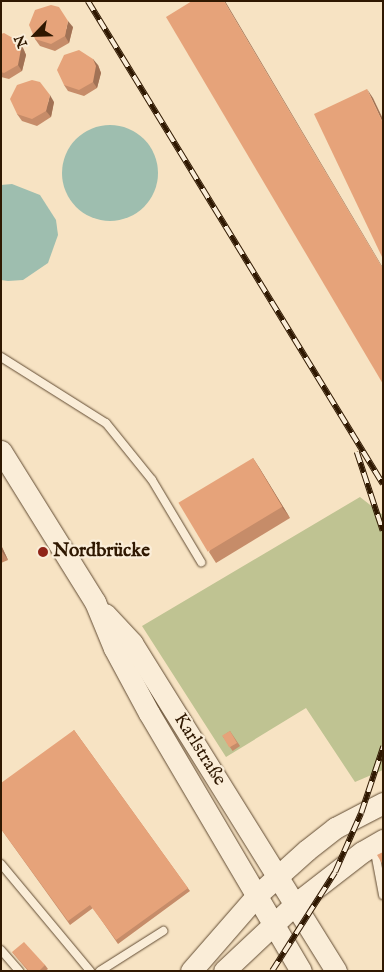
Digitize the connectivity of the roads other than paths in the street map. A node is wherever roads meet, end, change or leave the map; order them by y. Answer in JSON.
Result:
{"nodes":[{"id":1,"x":1,"y":357,"type":"edge"},
{"id":2,"x":1,"y":451,"type":"edge"},
{"id":3,"x":201,"y":562,"type":"dead end"},
{"id":4,"x":95,"y":602,"type":"junction"},
{"id":5,"x":383,"y":803,"type":"edge"},
{"id":6,"x":378,"y":843,"type":"edge"},
{"id":7,"x":1,"y":864,"type":"edge"},
{"id":8,"x":278,"y":876,"type":"junction"},
{"id":9,"x":257,"y":895,"type":"junction"},
{"id":10,"x":383,"y":895,"type":"edge"},
{"id":11,"x":295,"y":904,"type":"junction"},
{"id":12,"x":274,"y":924,"type":"junction"},
{"id":13,"x":163,"y":930,"type":"dead end"},
{"id":14,"x":1,"y":950,"type":"edge"},
{"id":15,"x":19,"y":971,"type":"edge"},
{"id":16,"x":90,"y":971,"type":"edge"},
{"id":17,"x":100,"y":971,"type":"edge"},
{"id":18,"x":191,"y":971,"type":"edge"},
{"id":19,"x":224,"y":971,"type":"edge"},
{"id":20,"x":301,"y":971,"type":"edge"},
{"id":21,"x":336,"y":971,"type":"edge"}],
"edges":[{"from":1,"to":3,"type":"lane"},
{"from":2,"to":4,"type":"street","name":"Karlstraße"},
{"from":4,"to":8,"type":"street","name":"Karlstraße"},
{"from":4,"to":9,"type":"street","name":"Karlstraße"},
{"from":5,"to":8,"type":"street"},
{"from":6,"to":10,"type":"lane"},
{"from":6,"to":11,"type":"street"},
{"from":7,"to":16,"type":"lane"},
{"from":8,"to":9,"type":"street"},
{"from":8,"to":11,"type":"street","name":"Karlstraße"},
{"from":9,"to":12,"type":"street","name":"Karlstraße"},
{"from":9,"to":18,"type":"street"},
{"from":11,"to":12,"type":"street"},
{"from":11,"to":21,"type":"street","name":"Karlstraße"},
{"from":12,"to":19,"type":"street"},
{"from":12,"to":20,"type":"street","name":"Karlstraße"},
{"from":13,"to":17,"type":"lane"},
{"from":14,"to":15,"type":"lane"}]}
